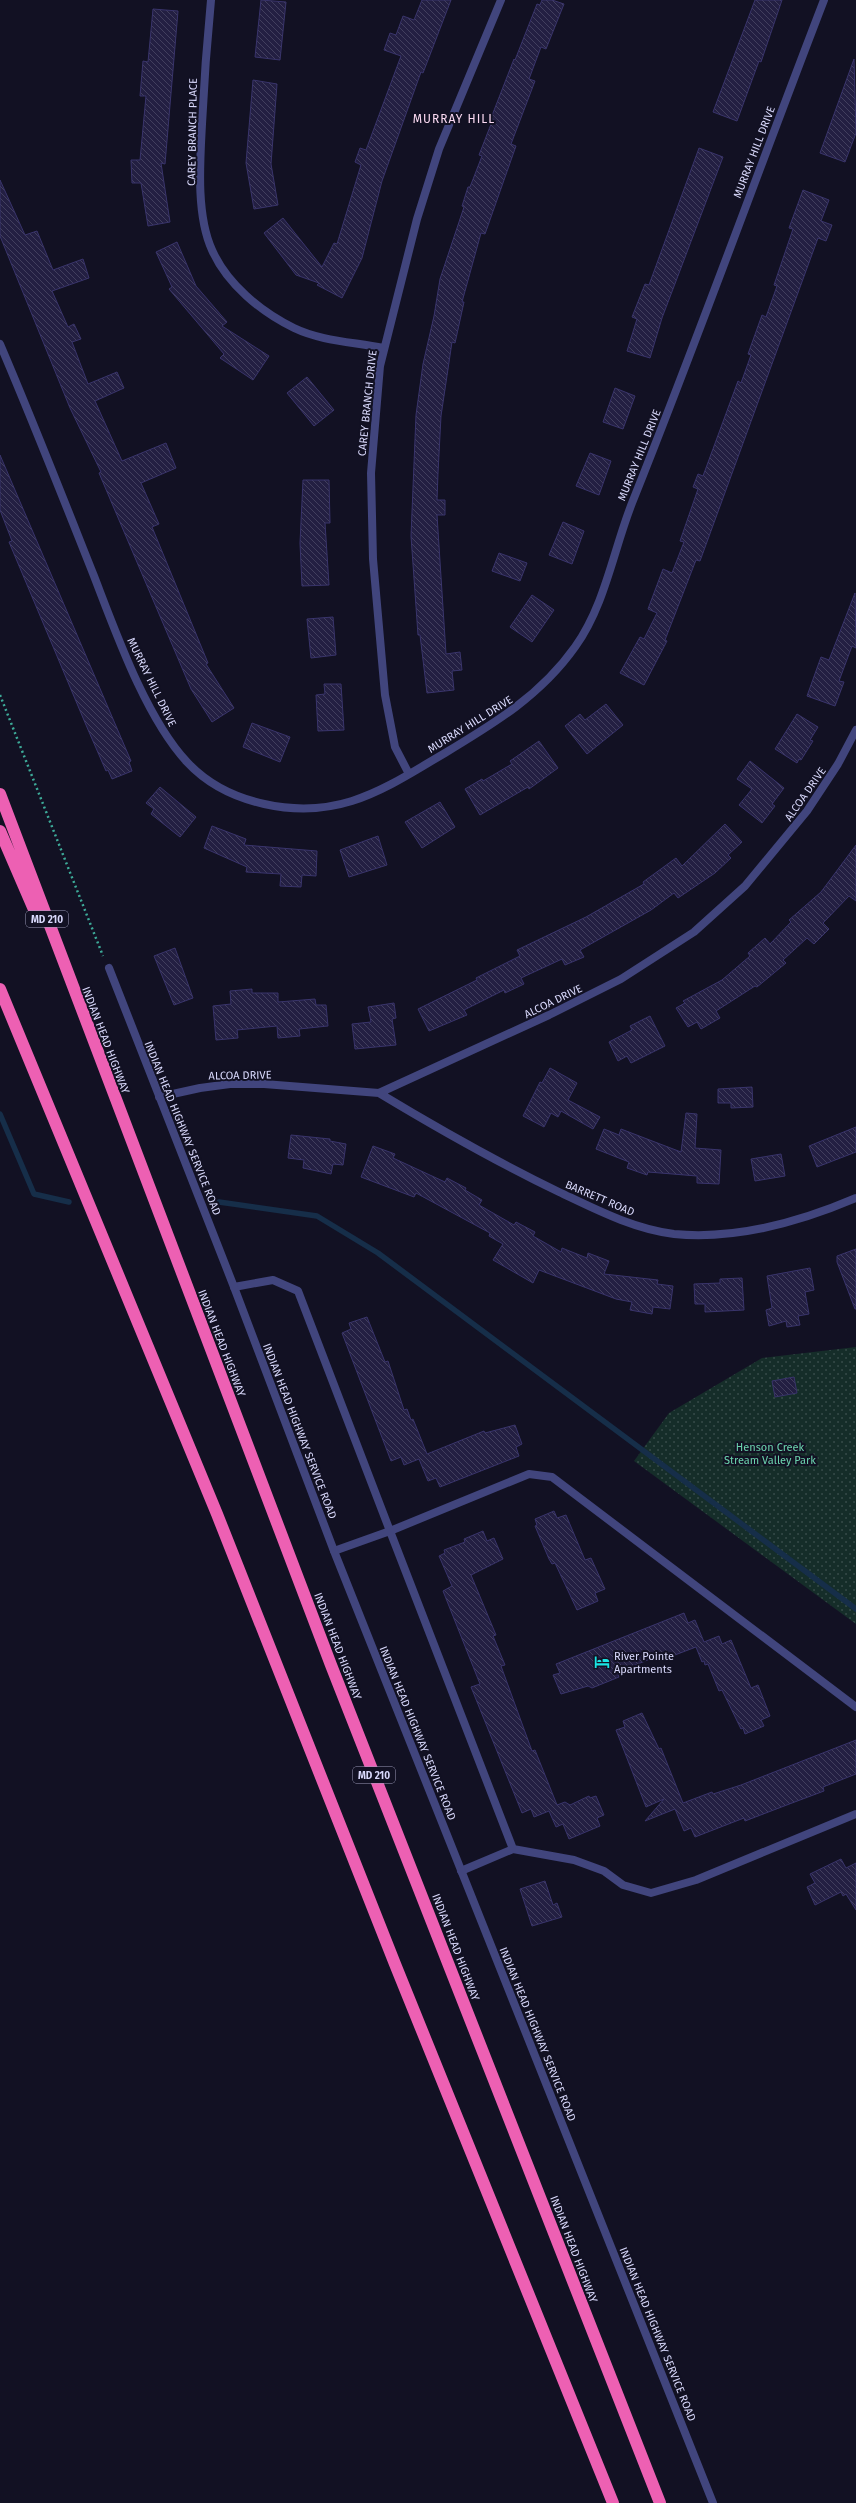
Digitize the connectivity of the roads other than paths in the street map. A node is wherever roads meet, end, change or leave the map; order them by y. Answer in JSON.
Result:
{"nodes":[{"id":1,"x":211,"y":0,"type":"edge"},
{"id":2,"x":501,"y":0,"type":"edge"},
{"id":3,"x":824,"y":0,"type":"edge"},
{"id":4,"x":0,"y":344,"type":"edge"},
{"id":5,"x":382,"y":348,"type":"junction"},
{"id":6,"x":856,"y":730,"type":"edge"},
{"id":7,"x":409,"y":774,"type":"junction"},
{"id":8,"x":0,"y":794,"type":"edge"},
{"id":9,"x":0,"y":831,"type":"edge"},
{"id":10,"x":109,"y":968,"type":"road end"},
{"id":11,"x":0,"y":989,"type":"edge"},
{"id":12,"x":94,"y":1045,"type":"junction"},
{"id":13,"x":379,"y":1093,"type":"junction"},
{"id":14,"x":160,"y":1097,"type":"junction"},
{"id":15,"x":856,"y":1198,"type":"edge"},
{"id":16,"x":234,"y":1287,"type":"junction"},
{"id":17,"x":390,"y":1531,"type":"junction"},
{"id":18,"x":334,"y":1552,"type":"junction"},
{"id":19,"x":856,"y":1707,"type":"edge"},
{"id":20,"x":856,"y":1814,"type":"edge"},
{"id":21,"x":513,"y":1849,"type":"junction"},
{"id":22,"x":461,"y":1871,"type":"junction"},
{"id":23,"x":613,"y":2503,"type":"edge"},
{"id":24,"x":660,"y":2503,"type":"edge"},
{"id":25,"x":713,"y":2503,"type":"edge"}],
"edges":[{"from":1,"to":5,"type":"street","name":"CAREY BRANCH PLACE"},
{"from":2,"to":5,"type":"street","name":"CAREY BRANCH DRIVE"},
{"from":3,"to":7,"type":"street","name":"MURRAY HILL DRIVE"},
{"from":4,"to":7,"type":"street","name":"MURRAY HILL DRIVE"},
{"from":5,"to":7,"type":"street","name":"CAREY BRANCH DRIVE"},
{"from":6,"to":13,"type":"street","name":"ALCOA DRIVE"},
{"from":8,"to":12,"type":"highway","name":"INDIAN HEAD HIGHWAY","number":"MD 210"},
{"from":9,"to":12,"type":"highway"},
{"from":10,"to":14,"type":"street","name":"INDIAN HEAD HIGHWAY SERVICE ROAD"},
{"from":11,"to":23,"type":"highway"},
{"from":12,"to":24,"type":"highway","name":"INDIAN HEAD HIGHWAY","number":"MD 210"},
{"from":13,"to":14,"type":"street","name":"ALCOA DRIVE"},
{"from":13,"to":15,"type":"street","name":"BARRETT ROAD"},
{"from":14,"to":16,"type":"street","name":"INDIAN HEAD HIGHWAY SERVICE ROAD"},
{"from":16,"to":17,"type":"street"},
{"from":16,"to":18,"type":"street","name":"INDIAN HEAD HIGHWAY SERVICE ROAD"},
{"from":17,"to":18,"type":"street"},
{"from":17,"to":19,"type":"street"},
{"from":17,"to":21,"type":"street"},
{"from":18,"to":22,"type":"street","name":"INDIAN HEAD HIGHWAY SERVICE ROAD"},
{"from":20,"to":21,"type":"street"},
{"from":21,"to":22,"type":"street"},
{"from":22,"to":25,"type":"street","name":"INDIAN HEAD HIGHWAY SERVICE ROAD"}]}
